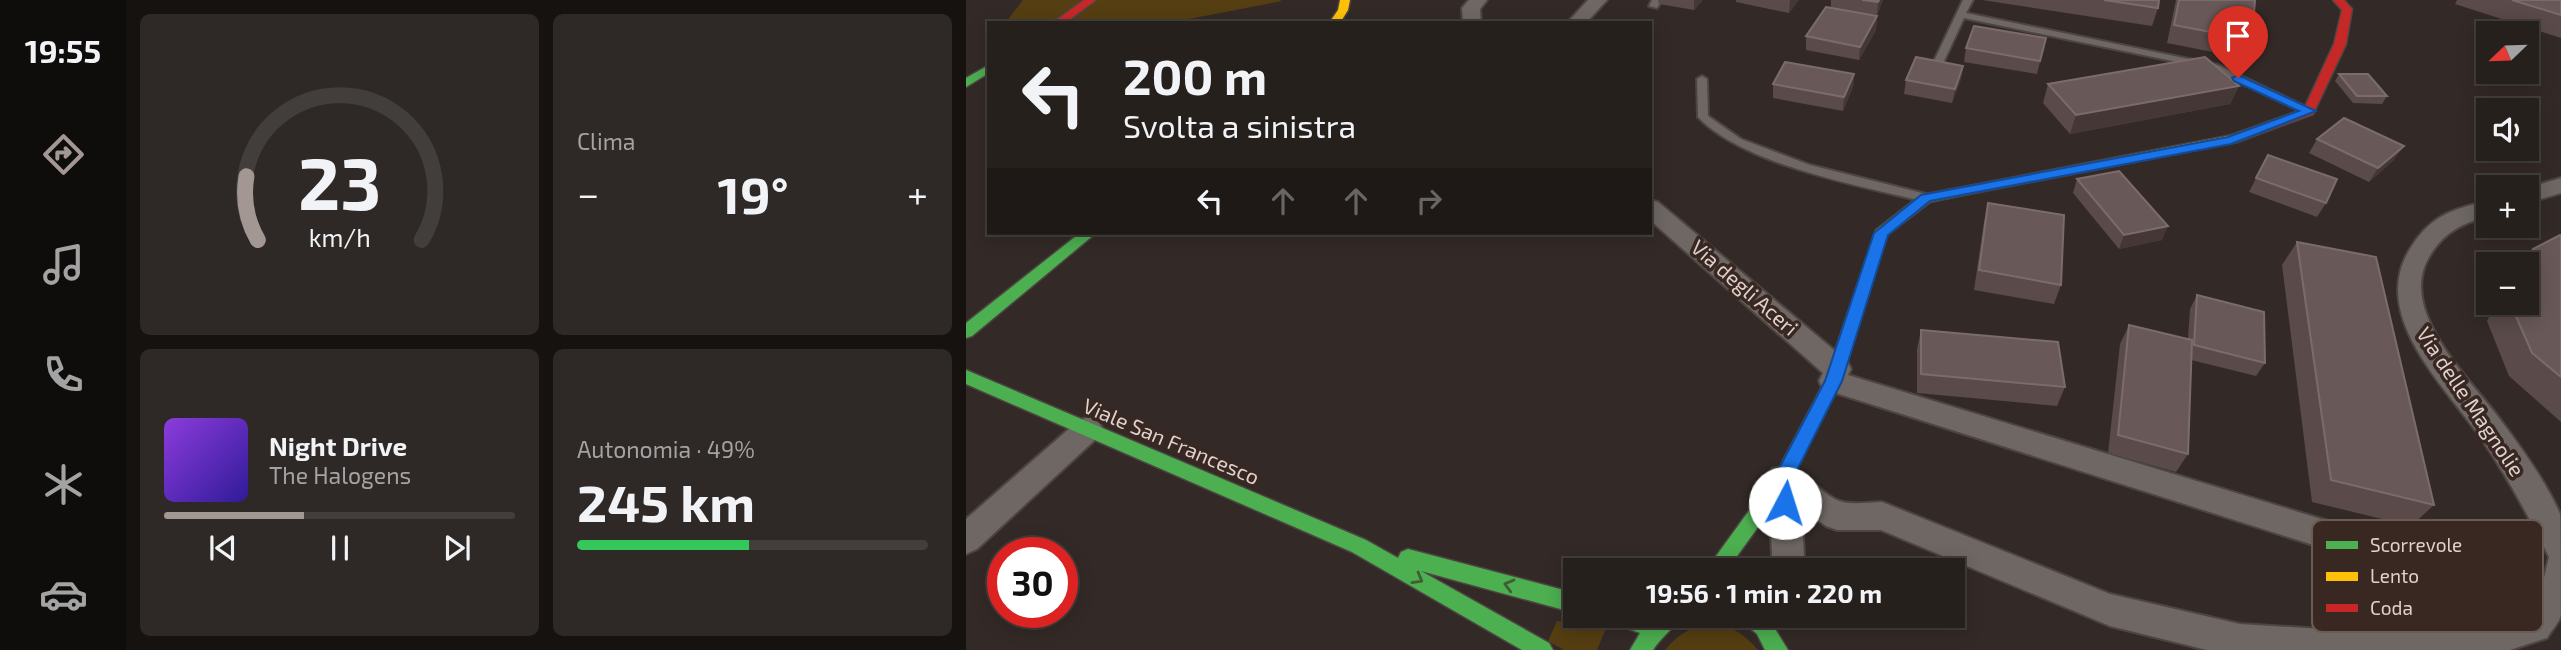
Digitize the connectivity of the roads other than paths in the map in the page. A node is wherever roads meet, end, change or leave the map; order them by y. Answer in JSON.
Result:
{"nodes":[{"id":1,"x":1091,"y":0,"type":"edge"},
{"id":2,"x":1345,"y":0,"type":"edge"},
{"id":3,"x":1478,"y":0,"type":"edge"},
{"id":4,"x":1598,"y":0,"type":"edge"},
{"id":5,"x":1968,"y":0,"type":"edge"},
{"id":6,"x":2338,"y":0,"type":"edge"},
{"id":7,"x":1961,"y":15,"type":"junction"},
{"id":8,"x":1060,"y":21,"type":"edge"},
{"id":9,"x":1335,"y":21,"type":"edge"},
{"id":10,"x":1472,"y":21,"type":"edge"},
{"id":11,"x":1578,"y":21,"type":"edge"},
{"id":12,"x":1939,"y":61,"type":"edge"},
{"id":13,"x":987,"y":69,"type":"edge"},
{"id":14,"x":1702,"y":79,"type":"dead end"},
{"id":15,"x":966,"y":83,"type":"edge"},
{"id":16,"x":2309,"y":111,"type":"junction"},
{"id":17,"x":2561,"y":185,"type":"edge"},
{"id":18,"x":2539,"y":192,"type":"edge"},
{"id":19,"x":1926,"y":198,"type":"junction"},
{"id":20,"x":1652,"y":209,"type":"edge"},
{"id":21,"x":2476,"y":212,"type":"edge"},
{"id":22,"x":1087,"y":235,"type":"edge"},
{"id":23,"x":966,"y":332,"type":"edge"},
{"id":24,"x":1835,"y":375,"type":"junction"},
{"id":25,"x":966,"y":377,"type":"edge"},
{"id":26,"x":1088,"y":429,"type":"junction"},
{"id":27,"x":1783,"y":478,"type":"junction"},
{"id":28,"x":966,"y":538,"type":"edge"},
{"id":29,"x":2312,"y":538,"type":"edge"},
{"id":30,"x":1359,"y":546,"type":"junction"},
{"id":31,"x":2561,"y":547,"type":"edge"},
{"id":32,"x":1725,"y":558,"type":"edge"},
{"id":33,"x":1788,"y":558,"type":"edge"},
{"id":34,"x":2561,"y":568,"type":"edge"},
{"id":35,"x":1563,"y":595,"type":"edge"},
{"id":36,"x":1563,"y":606,"type":"edge"},
{"id":37,"x":2548,"y":618,"type":"edge"},
{"id":38,"x":1655,"y":628,"type":"edge"},
{"id":39,"x":2508,"y":632,"type":"edge"},
{"id":40,"x":1537,"y":649,"type":"edge"},
{"id":41,"x":1641,"y":650,"type":"edge"}],
"edges":[{"from":1,"to":8,"type":"main road"},
{"from":2,"to":9,"type":"main road"},
{"from":3,"to":10,"type":"street"},
{"from":4,"to":11,"type":"street"},
{"from":5,"to":7,"type":"lane"},
{"from":6,"to":16,"type":"main road"},
{"from":7,"to":12,"type":"lane"},
{"from":7,"to":16,"type":"lane"},
{"from":13,"to":15,"type":"main road"},
{"from":14,"to":19,"type":"lane"},
{"from":16,"to":19,"type":"main road"},
{"from":17,"to":18,"type":"street"},
{"from":19,"to":24,"type":"main road"},
{"from":20,"to":24,"type":"street","name":"Via degli Aceri"},
{"from":21,"to":31,"type":"street","name":"Via delle Magnolie"},
{"from":22,"to":23,"type":"main road"},
{"from":24,"to":27,"type":"main road"},
{"from":24,"to":29,"type":"street"},
{"from":25,"to":26,"type":"main road","name":"Viale San Francesco"},
{"from":26,"to":28,"type":"street"},
{"from":26,"to":30,"type":"main road","name":"Viale San Francesco"},
{"from":27,"to":32,"type":"main road"},
{"from":27,"to":33,"type":"street"},
{"from":27,"to":39,"type":"street"},
{"from":35,"to":30,"type":"main road","name":"Viale San Francesco","one_way":true},
{"from":30,"to":40,"type":"main road","name":"Viale San Francesco","one_way":true},
{"from":34,"to":37,"type":"street"},
{"from":36,"to":40,"type":"street"},
{"from":38,"to":41,"type":"main road"}]}
